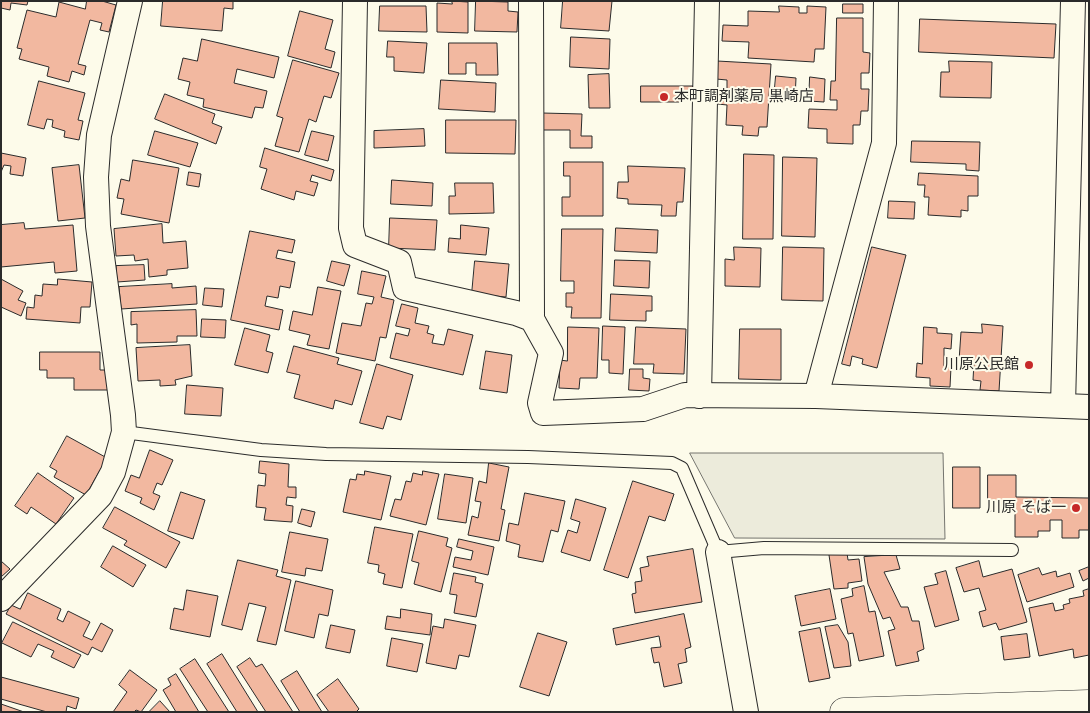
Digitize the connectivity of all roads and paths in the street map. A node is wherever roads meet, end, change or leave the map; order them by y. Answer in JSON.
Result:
{"nodes":[{"id":1,"x":130,"y":1,"type":"edge"},
{"id":2,"x":355,"y":1,"type":"edge"},
{"id":3,"x":531,"y":1,"type":"edge"},
{"id":4,"x":707,"y":1,"type":"edge"},
{"id":5,"x":886,"y":1,"type":"edge"},
{"id":6,"x":1073,"y":1,"type":"edge"},
{"id":7,"x":532,"y":319,"type":"junction"},
{"id":8,"x":700,"y":396,"type":"junction"},
{"id":9,"x":816,"y":396,"type":"junction"},
{"id":10,"x":1063,"y":406,"type":"junction"},
{"id":11,"x":1089,"y":407,"type":"edge"},
{"id":12,"x":124,"y":432,"type":"junction"},
{"id":13,"x":1012,"y":550,"type":"dead end"},
{"id":14,"x":718,"y":552,"type":"junction"},
{"id":15,"x":1,"y":599,"type":"edge"},
{"id":16,"x":1089,"y":704,"type":"edge"},
{"id":17,"x":746,"y":712,"type":"edge"},
{"id":18,"x":844,"y":712,"type":"edge"}],
"edges":[{"from":1,"to":12,"type":"street"},
{"from":2,"to":7,"type":"street"},
{"from":3,"to":7,"type":"street"},
{"from":4,"to":8,"type":"street"},
{"from":5,"to":9,"type":"street"},
{"from":6,"to":10,"type":"street"},
{"from":7,"to":8,"type":"street"},
{"from":8,"to":9,"type":"street"},
{"from":9,"to":10,"type":"street"},
{"from":10,"to":11,"type":"street"},
{"from":12,"to":14,"type":"lane"},
{"from":12,"to":15,"type":"street"},
{"from":13,"to":14,"type":"lane"},
{"from":14,"to":17,"type":"street"},
{"from":16,"to":18,"type":"highway"}]}
